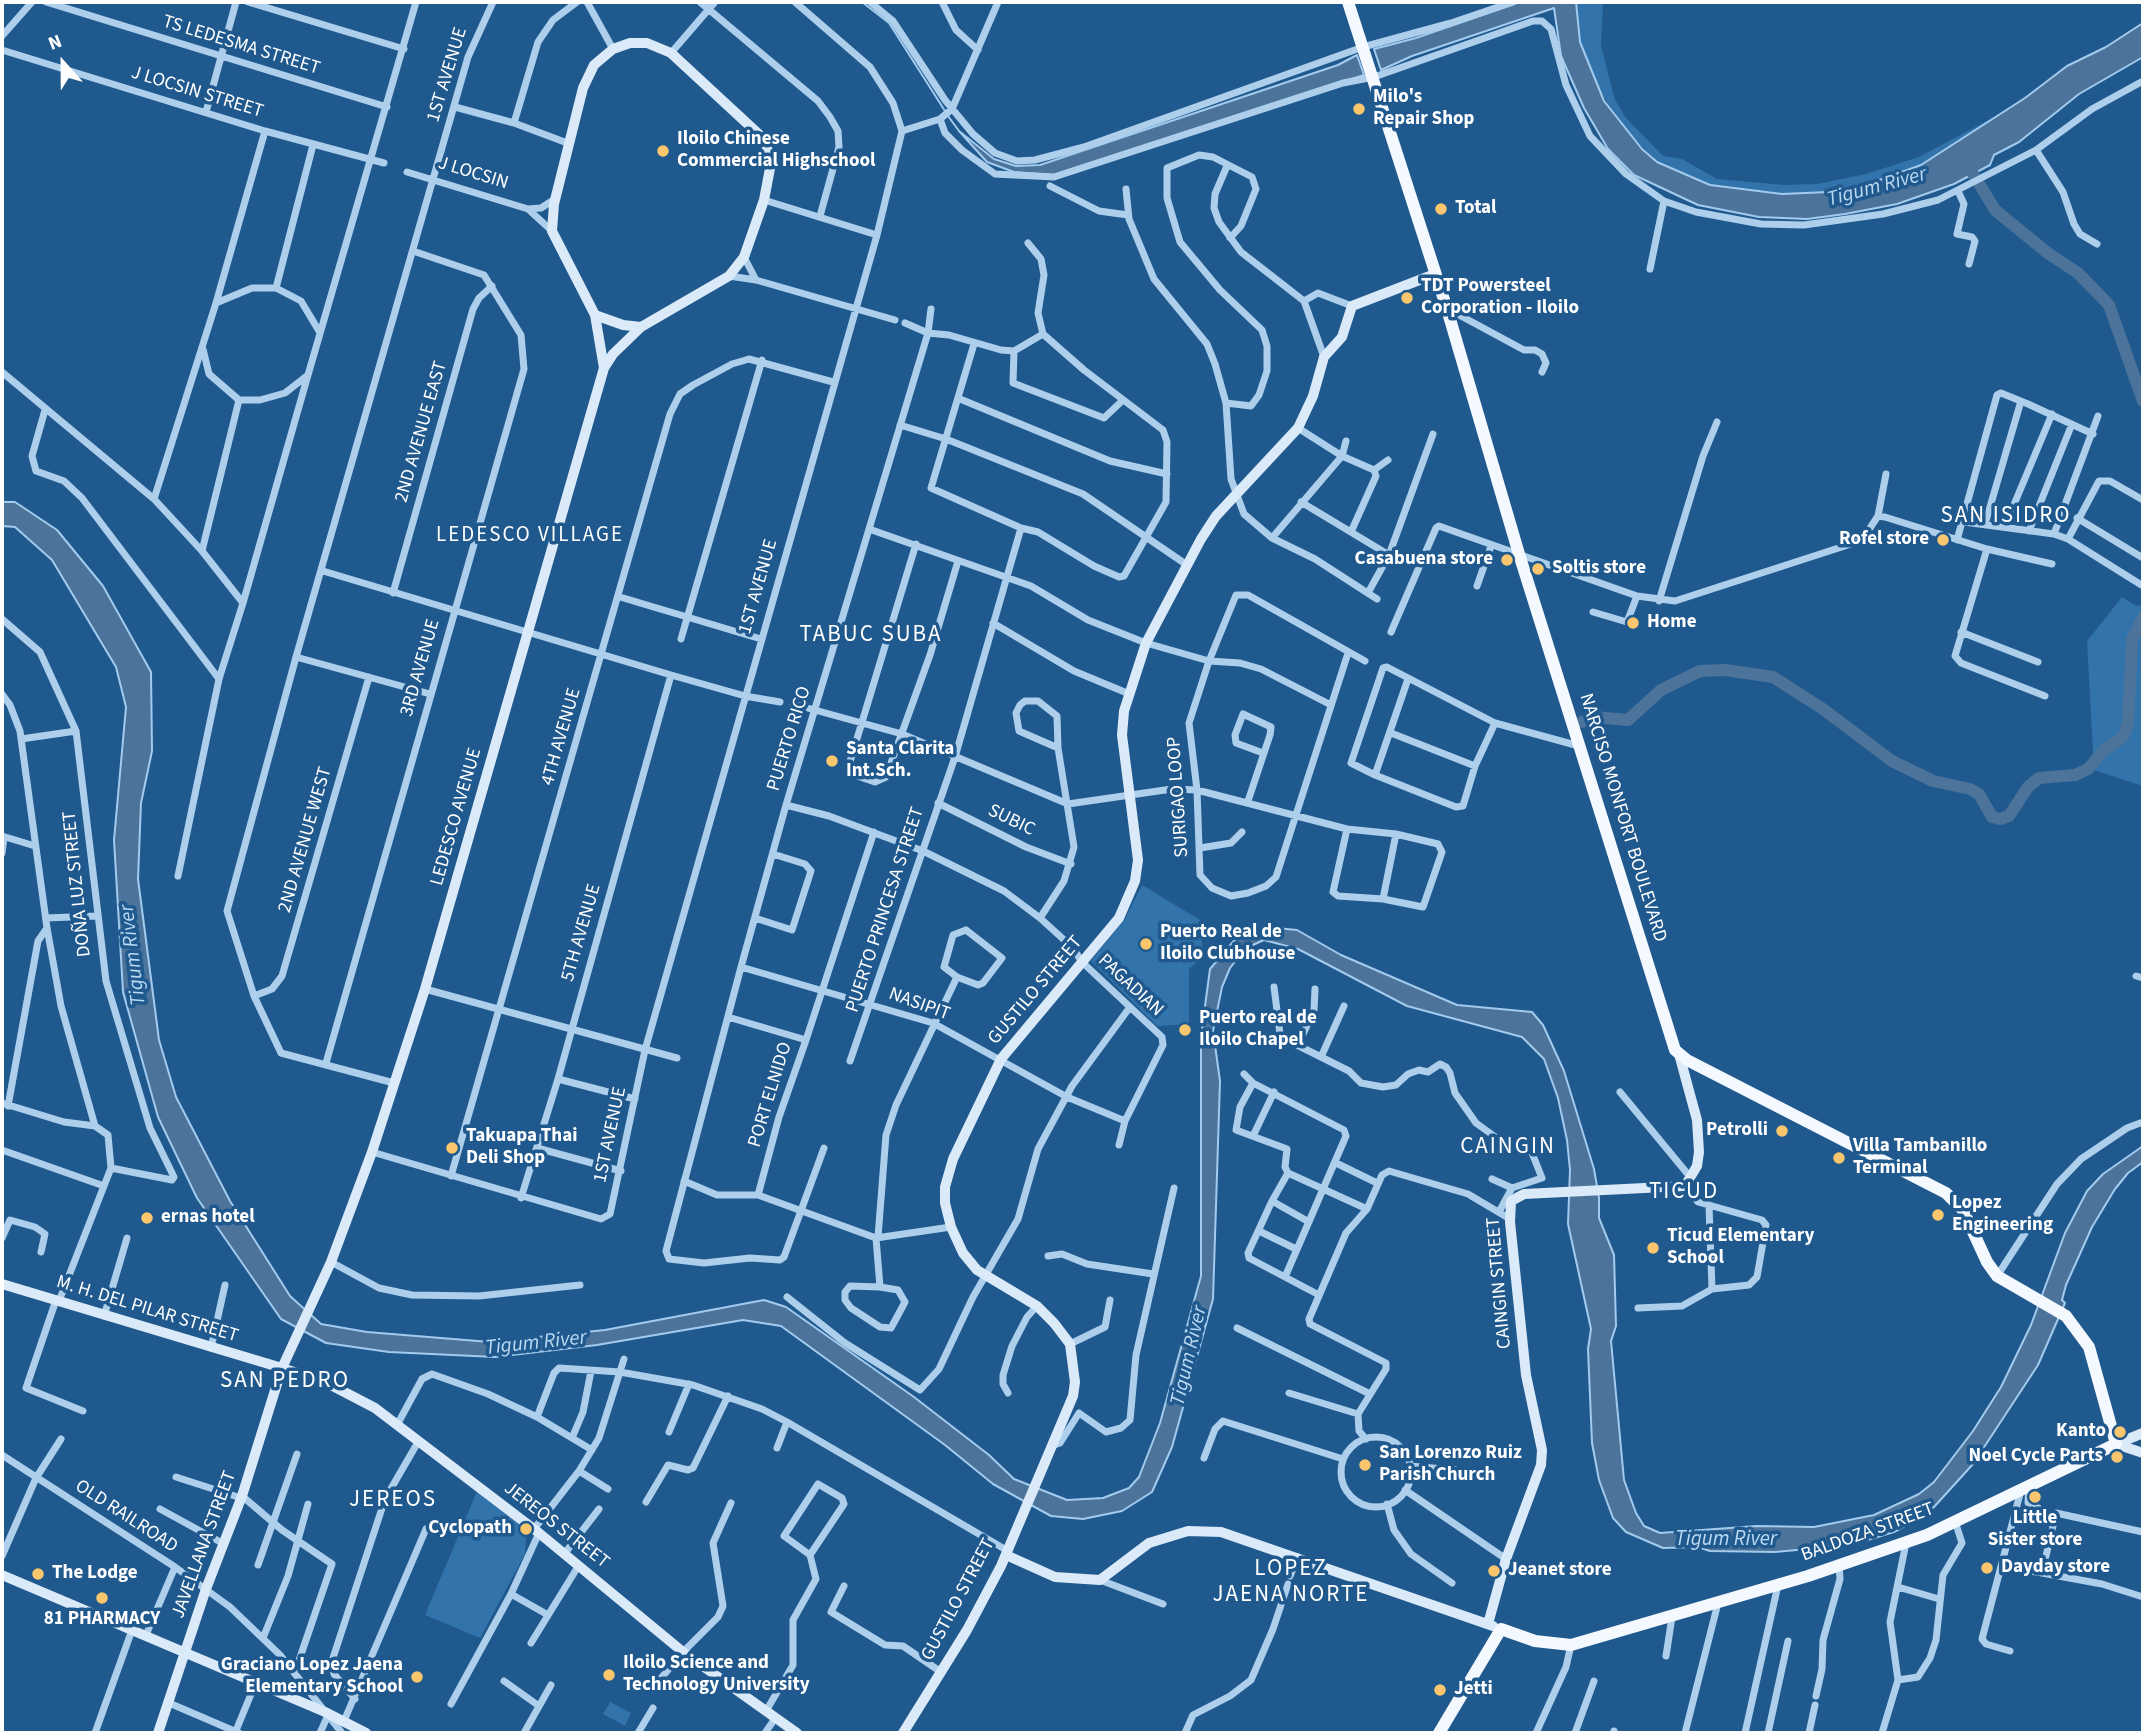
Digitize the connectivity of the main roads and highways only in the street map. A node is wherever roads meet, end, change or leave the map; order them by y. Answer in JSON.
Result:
{"nodes":[{"id":1,"x":1348,"y":2,"type":"edge"},
{"id":2,"x":2116,"y":1444,"type":"joint"},
{"id":3,"x":1439,"y":1733,"type":"edge"}],
"edges":[{"from":1,"to":2,"type":"main road","name":"NARCISO MONFORT BOULEVARD"},
{"from":2,"to":3,"type":"main road","name":"BALDOZA STREET"}]}
